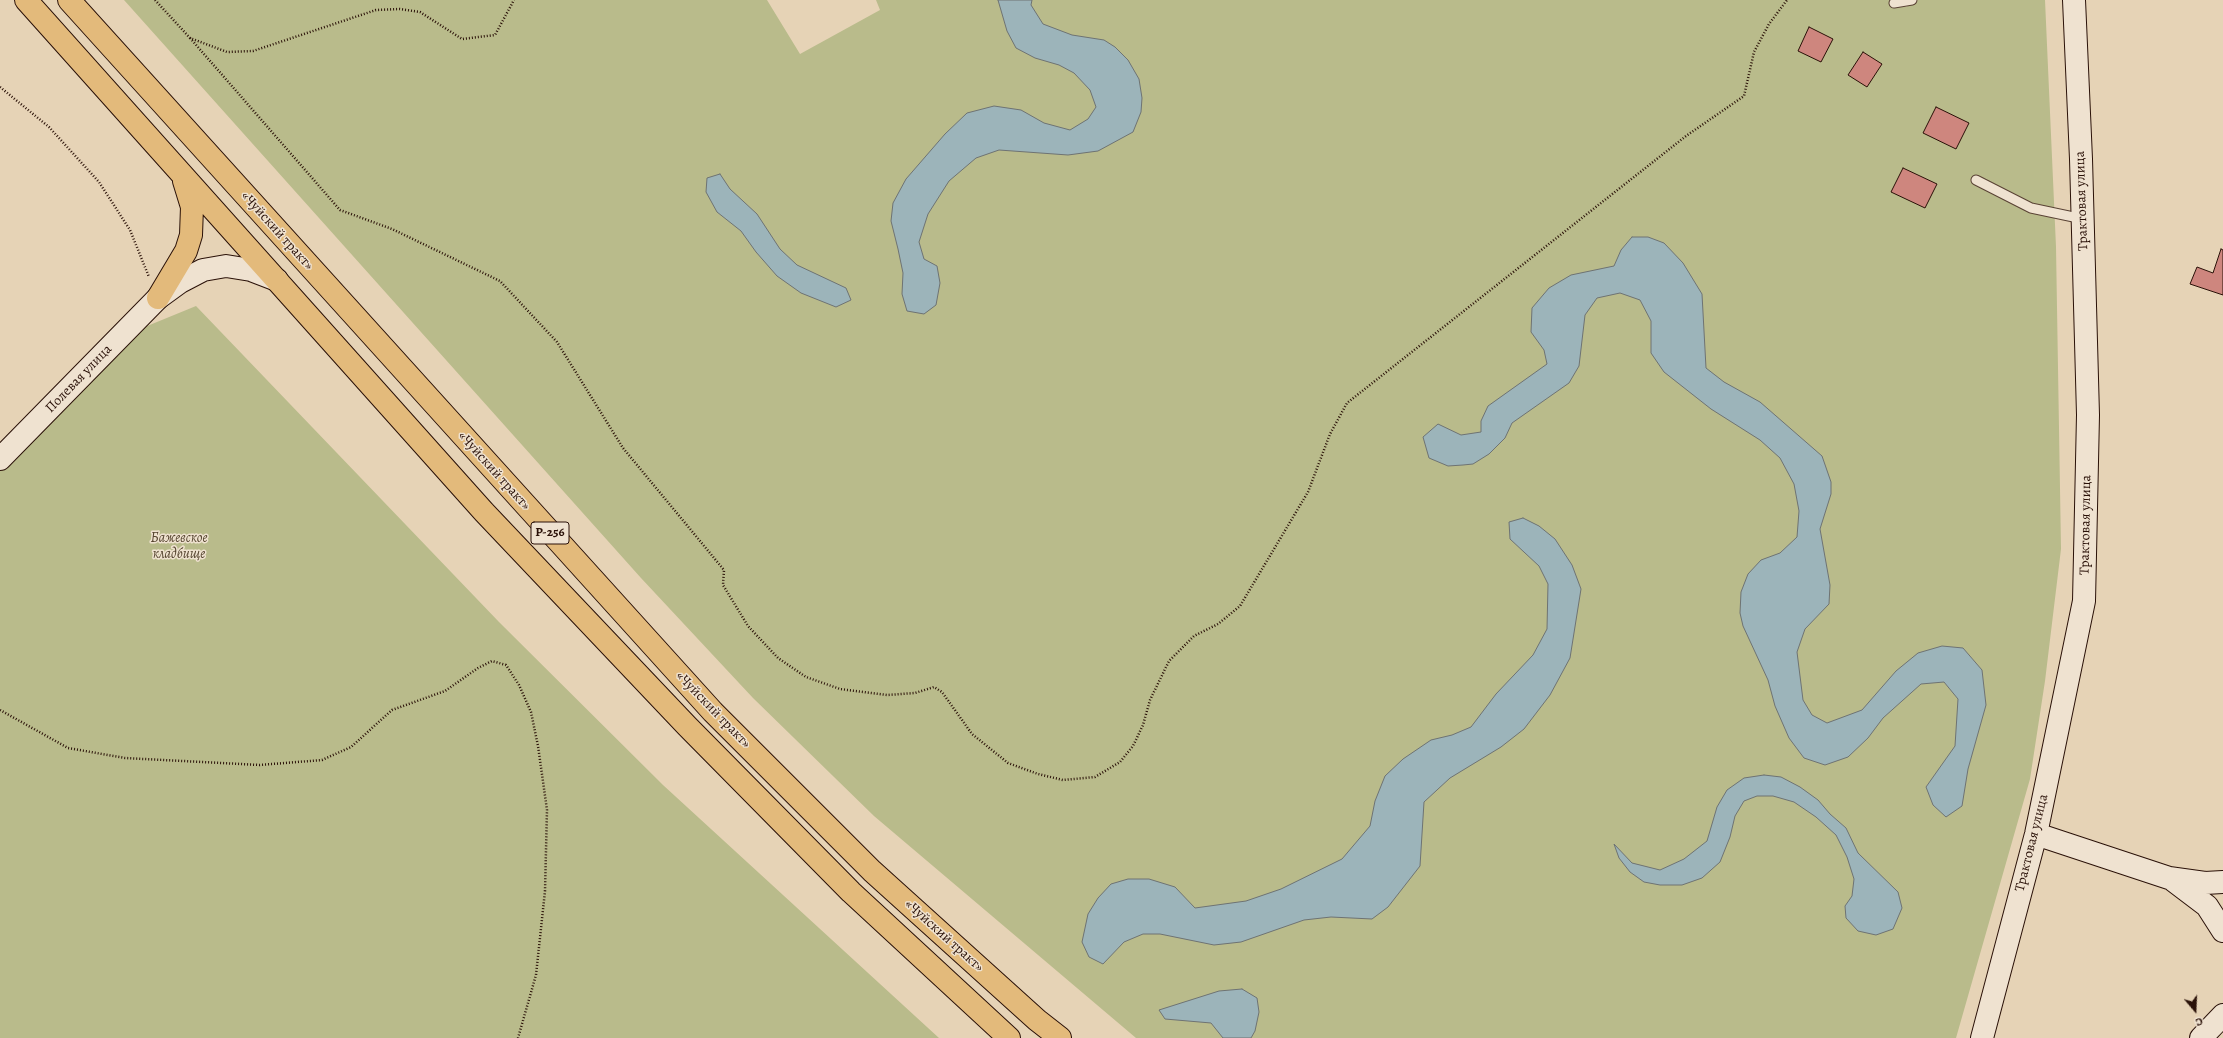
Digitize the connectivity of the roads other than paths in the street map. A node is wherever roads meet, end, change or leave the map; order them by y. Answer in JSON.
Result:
{"nodes":[{"id":1,"x":26,"y":0,"type":"edge"},
{"id":2,"x":69,"y":0,"type":"edge"},
{"id":3,"x":1912,"y":0,"type":"edge"},
{"id":4,"x":2074,"y":0,"type":"edge"},
{"id":5,"x":1894,"y":3,"type":"dead end"},
{"id":6,"x":177,"y":168,"type":"junction"},
{"id":7,"x":1976,"y":180,"type":"dead end"},
{"id":8,"x":2083,"y":219,"type":"junction"},
{"id":9,"x":277,"y":280,"type":"junction"},
{"id":10,"x":158,"y":298,"type":"junction"},
{"id":11,"x":0,"y":459,"type":"edge"},
{"id":12,"x":2036,"y":834,"type":"junction"},
{"id":13,"x":2169,"y":878,"type":"junction"},
{"id":14,"x":2223,"y":882,"type":"edge"},
{"id":15,"x":2223,"y":931,"type":"edge"},
{"id":16,"x":2223,"y":1015,"type":"edge"},
{"id":17,"x":1009,"y":1038,"type":"edge"},
{"id":18,"x":1060,"y":1038,"type":"edge"},
{"id":19,"x":1982,"y":1038,"type":"edge"},
{"id":20,"x":2201,"y":1038,"type":"edge"}],
"edges":[{"from":1,"to":6,"type":"highway","name":"«Чуйский тракт»","number":"Р-256"},
{"from":2,"to":18,"type":"highway","name":"«Чуйский тракт»","number":"Р-256"},
{"from":3,"to":5,"type":"lane"},
{"from":4,"to":8,"type":"street","name":"Трактовая улица"},
{"from":6,"to":9,"type":"highway","name":"«Чуйский тракт»","number":"Р-256"},
{"from":6,"to":10,"type":"highway"},
{"from":7,"to":8,"type":"lane"},
{"from":8,"to":12,"type":"street","name":"Трактовая улица"},
{"from":9,"to":10,"type":"street","name":"Полевая улица"},
{"from":9,"to":17,"type":"highway","name":"«Чуйский тракт»","number":"Р-256"},
{"from":10,"to":11,"type":"street","name":"Полевая улица"},
{"from":12,"to":13,"type":"street"},
{"from":12,"to":19,"type":"street","name":"Трактовая улица"},
{"from":13,"to":14,"type":"street"},
{"from":13,"to":15,"type":"street"},
{"from":16,"to":20,"type":"street"}]}
